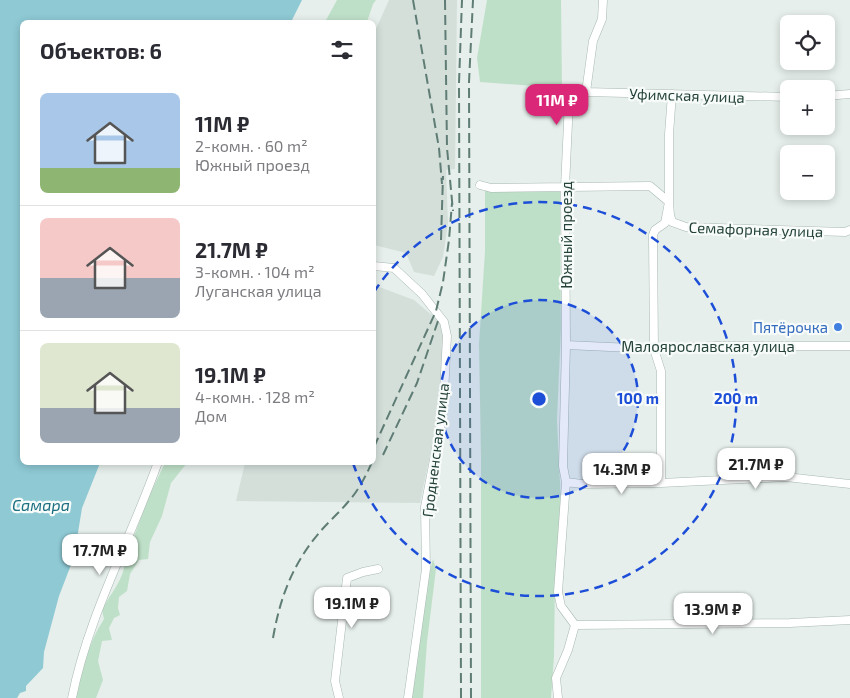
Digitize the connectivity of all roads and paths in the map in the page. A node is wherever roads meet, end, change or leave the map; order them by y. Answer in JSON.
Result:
{"nodes":[{"id":1,"x":603,"y":0,"type":"edge"},
{"id":2,"x":586,"y":92,"type":"junction"},
{"id":3,"x":672,"y":94,"type":"junction"},
{"id":4,"x":850,"y":94,"type":"edge"},
{"id":5,"x":835,"y":95,"type":"edge"},
{"id":6,"x":780,"y":97,"type":"edge"},
{"id":7,"x":480,"y":185,"type":"dead end"},
{"id":8,"x":565,"y":187,"type":"junction"},
{"id":9,"x":669,"y":202,"type":"junction"},
{"id":10,"x":850,"y":230,"type":"edge"},
{"id":11,"x":376,"y":266,"type":"edge"},
{"id":12,"x":566,"y":345,"type":"junction"},
{"id":13,"x":850,"y":346,"type":"edge"},
{"id":14,"x":654,"y":348,"type":"junction"},
{"id":15,"x":157,"y":465,"type":"edge"},
{"id":16,"x":566,"y":482,"type":"junction"},
{"id":17,"x":661,"y":483,"type":"junction"},
{"id":18,"x":850,"y":484,"type":"edge"},
{"id":19,"x":378,"y":569,"type":"dead end"},
{"id":20,"x":850,"y":620,"type":"edge"},
{"id":21,"x":575,"y":625,"type":"junction"},
{"id":22,"x":72,"y":698,"type":"edge"},
{"id":23,"x":339,"y":698,"type":"edge"},
{"id":24,"x":408,"y":698,"type":"edge"},
{"id":25,"x":558,"y":698,"type":"edge"}],
"edges":[{"from":1,"to":2,"type":"street"},
{"from":2,"to":3,"type":"street","name":"Уфимская улица"},
{"from":2,"to":8,"type":"street","name":"Южный проезд"},
{"from":3,"to":6,"type":"street","name":"Уфимская улица"},
{"from":3,"to":9,"type":"street"},
{"from":4,"to":5,"type":"street"},
{"from":7,"to":8,"type":"street"},
{"from":8,"to":9,"type":"street"},
{"from":8,"to":12,"type":"street","name":"Южный проезд"},
{"from":9,"to":10,"type":"street","name":"Семафорная улица"},
{"from":9,"to":14,"type":"street"},
{"from":11,"to":24,"type":"street","name":"Гродненская улица"},
{"from":12,"to":14,"type":"street","name":"Малоярославская улица"},
{"from":12,"to":16,"type":"street","name":"Южный проезд"},
{"from":13,"to":14,"type":"street","name":"Малоярославская улица"},
{"from":14,"to":17,"type":"street"},
{"from":15,"to":22,"type":"street"},
{"from":16,"to":17,"type":"street"},
{"from":16,"to":21,"type":"street","name":"Южный проезд"},
{"from":17,"to":18,"type":"street"},
{"from":19,"to":23,"type":"street"},
{"from":20,"to":21,"type":"street"},
{"from":21,"to":25,"type":"street"}]}
